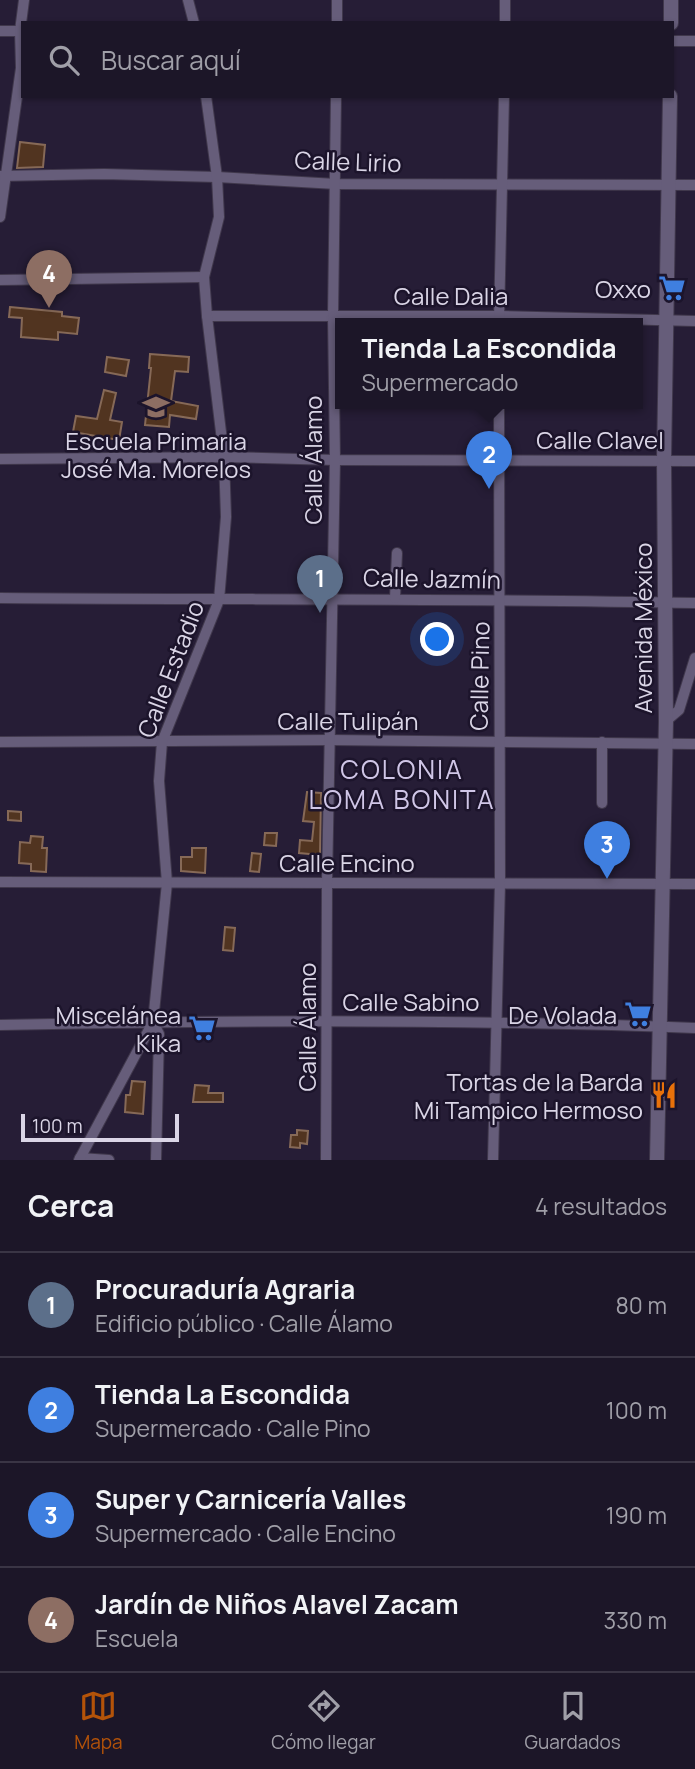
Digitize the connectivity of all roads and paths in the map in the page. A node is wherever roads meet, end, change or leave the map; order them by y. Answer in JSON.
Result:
{"nodes":[{"id":1,"x":24,"y":0,"type":"edge"},
{"id":2,"x":188,"y":0,"type":"edge"},
{"id":3,"x":337,"y":0,"type":"edge"},
{"id":4,"x":505,"y":0,"type":"edge"},
{"id":5,"x":671,"y":0,"type":"edge"},
{"id":6,"x":22,"y":21,"type":"edge"},
{"id":7,"x":193,"y":21,"type":"edge"},
{"id":8,"x":337,"y":21,"type":"edge"},
{"id":9,"x":505,"y":21,"type":"edge"},
{"id":10,"x":671,"y":21,"type":"edge"},
{"id":11,"x":0,"y":31,"type":"edge"},
{"id":12,"x":21,"y":31,"type":"edge"},
{"id":13,"x":674,"y":41,"type":"edge"},
{"id":14,"x":695,"y":41,"type":"edge"},
{"id":15,"x":206,"y":98,"type":"edge"},
{"id":16,"x":336,"y":98,"type":"edge"},
{"id":17,"x":504,"y":98,"type":"edge"},
{"id":18,"x":670,"y":98,"type":"edge"},
{"id":19,"x":2,"y":176,"type":"edge"},
{"id":20,"x":217,"y":177,"type":"junction"},
{"id":21,"x":336,"y":184,"type":"junction"},
{"id":22,"x":503,"y":184,"type":"junction"},
{"id":23,"x":695,"y":184,"type":"edge"},
{"id":24,"x":669,"y":185,"type":"junction"},
{"id":25,"x":0,"y":217,"type":"edge"},
{"id":26,"x":204,"y":277,"type":"junction"},
{"id":27,"x":0,"y":280,"type":"edge"},
{"id":28,"x":207,"y":316,"type":"junction"},
{"id":29,"x":333,"y":316,"type":"junction"},
{"id":30,"x":444,"y":318,"type":"edge"},
{"id":31,"x":499,"y":318,"type":"edge"},
{"id":32,"x":643,"y":321,"type":"edge"},
{"id":33,"x":667,"y":321,"type":"junction"},
{"id":34,"x":695,"y":321,"type":"edge"},
{"id":35,"x":499,"y":409,"type":"edge"},
{"id":36,"x":224,"y":457,"type":"junction"},
{"id":37,"x":0,"y":459,"type":"edge"},
{"id":38,"x":499,"y":459,"type":"junction"},
{"id":39,"x":335,"y":460,"type":"junction"},
{"id":40,"x":664,"y":460,"type":"junction"},
{"id":41,"x":695,"y":461,"type":"edge"},
{"id":42,"x":397,"y":553,"type":"dead end"},
{"id":43,"x":0,"y":598,"type":"edge"},
{"id":44,"x":331,"y":598,"type":"junction"},
{"id":45,"x":395,"y":598,"type":"junction"},
{"id":46,"x":501,"y":599,"type":"junction"},
{"id":47,"x":219,"y":600,"type":"junction"},
{"id":48,"x":664,"y":603,"type":"junction"},
{"id":49,"x":695,"y":603,"type":"edge"},
{"id":50,"x":695,"y":658,"type":"edge"},
{"id":51,"x":666,"y":721,"type":"junction"},
{"id":52,"x":330,"y":740,"type":"junction"},
{"id":53,"x":0,"y":742,"type":"edge"},
{"id":54,"x":162,"y":742,"type":"junction"},
{"id":55,"x":499,"y":743,"type":"junction"},
{"id":56,"x":602,"y":743,"type":"junction"},
{"id":57,"x":665,"y":744,"type":"junction"},
{"id":58,"x":695,"y":744,"type":"edge"},
{"id":59,"x":602,"y":803,"type":"dead end"},
{"id":60,"x":0,"y":882,"type":"edge"},
{"id":61,"x":167,"y":883,"type":"junction"},
{"id":62,"x":327,"y":883,"type":"junction"},
{"id":63,"x":500,"y":883,"type":"junction"},
{"id":64,"x":661,"y":884,"type":"junction"},
{"id":65,"x":695,"y":884,"type":"edge"},
{"id":66,"x":153,"y":1022,"type":"junction"},
{"id":67,"x":327,"y":1022,"type":"junction"},
{"id":68,"x":496,"y":1022,"type":"junction"},
{"id":69,"x":0,"y":1025,"type":"edge"},
{"id":70,"x":658,"y":1026,"type":"junction"},
{"id":71,"x":695,"y":1028,"type":"edge"},
{"id":72,"x":80,"y":1159,"type":"edge"},
{"id":73,"x":109,"y":1160,"type":"edge"},
{"id":74,"x":156,"y":1160,"type":"edge"},
{"id":75,"x":326,"y":1160,"type":"edge"},
{"id":76,"x":493,"y":1160,"type":"edge"},
{"id":77,"x":657,"y":1160,"type":"edge"}],
"edges":[{"from":1,"to":6,"type":"street"},
{"from":2,"to":7,"type":"street"},
{"from":3,"to":8,"type":"street"},
{"from":4,"to":9,"type":"street"},
{"from":5,"to":10,"type":"street"},
{"from":11,"to":12,"type":"street"},
{"from":12,"to":19,"type":"street"},
{"from":13,"to":14,"type":"street"},
{"from":15,"to":20,"type":"street","name":"Calle Estadio"},
{"from":16,"to":21,"type":"street","name":"Calle Álamo"},
{"from":17,"to":22,"type":"street"},
{"from":18,"to":24,"type":"street","name":"Avenida México"},
{"from":19,"to":20,"type":"street","name":"Calle Lirio"},
{"from":19,"to":25,"type":"street"},
{"from":20,"to":21,"type":"street","name":"Calle Lirio"},
{"from":20,"to":26,"type":"street","name":"Calle Estadio"},
{"from":21,"to":22,"type":"street","name":"Calle Lirio"},
{"from":21,"to":29,"type":"street","name":"Calle Álamo"},
{"from":22,"to":24,"type":"street","name":"Calle Lirio"},
{"from":22,"to":31,"type":"street"},
{"from":23,"to":24,"type":"street","name":"Calle Lirio"},
{"from":24,"to":33,"type":"street","name":"Avenida México"},
{"from":26,"to":27,"type":"street"},
{"from":26,"to":28,"type":"street","name":"Calle Estadio"},
{"from":28,"to":29,"type":"street","name":"Calle Dalia"},
{"from":28,"to":36,"type":"street","name":"Calle Estadio"},
{"from":29,"to":30,"type":"street","name":"Calle Dalia"},
{"from":29,"to":39,"type":"street","name":"Calle Álamo"},
{"from":32,"to":33,"type":"street","name":"Calle Dalia"},
{"from":33,"to":34,"type":"street","name":"Calle Dalia"},
{"from":33,"to":40,"type":"street","name":"Avenida México"},
{"from":35,"to":38,"type":"street","name":"Calle Pino"},
{"from":36,"to":37,"type":"street","name":"Calle Clavel"},
{"from":36,"to":39,"type":"street","name":"Calle Clavel"},
{"from":36,"to":47,"type":"street","name":"Calle Estadio"},
{"from":38,"to":39,"type":"street","name":"Calle Clavel"},
{"from":38,"to":40,"type":"street","name":"Calle Clavel"},
{"from":38,"to":46,"type":"street","name":"Calle Pino"},
{"from":39,"to":44,"type":"street","name":"Calle Álamo"},
{"from":40,"to":41,"type":"street","name":"Calle Clavel"},
{"from":40,"to":48,"type":"street","name":"Avenida México"},
{"from":42,"to":45,"type":"street"},
{"from":43,"to":47,"type":"street","name":"Calle Jazmín"},
{"from":44,"to":45,"type":"street","name":"Calle Jazmín"},
{"from":44,"to":47,"type":"street","name":"Calle Jazmín"},
{"from":44,"to":52,"type":"street","name":"Calle Álamo"},
{"from":45,"to":46,"type":"street","name":"Calle Jazmín"},
{"from":46,"to":48,"type":"street","name":"Calle Jazmín"},
{"from":46,"to":55,"type":"street","name":"Calle Pino"},
{"from":47,"to":54,"type":"street","name":"Calle Estadio"},
{"from":48,"to":49,"type":"street","name":"Calle Jazmín"},
{"from":48,"to":51,"type":"street","name":"Avenida México"},
{"from":50,"to":51,"type":"street"},
{"from":51,"to":57,"type":"street","name":"Avenida México"},
{"from":52,"to":54,"type":"street","name":"Calle Tulipán"},
{"from":52,"to":55,"type":"street","name":"Calle Tulipán"},
{"from":52,"to":62,"type":"street","name":"Calle Álamo"},
{"from":53,"to":54,"type":"street","name":"Calle Tulipán"},
{"from":54,"to":61,"type":"street","name":"Calle Estadio"},
{"from":55,"to":56,"type":"street","name":"Calle Tulipán"},
{"from":55,"to":63,"type":"street","name":"Calle Pino"},
{"from":56,"to":57,"type":"street","name":"Calle Tulipán"},
{"from":56,"to":59,"type":"street"},
{"from":57,"to":58,"type":"street","name":"Calle Tulipán"},
{"from":57,"to":64,"type":"street","name":"Avenida México"},
{"from":60,"to":61,"type":"street","name":"Calle Encino"},
{"from":61,"to":62,"type":"street","name":"Calle Encino"},
{"from":61,"to":66,"type":"street","name":"Calle Estadio"},
{"from":62,"to":63,"type":"street","name":"Calle Encino"},
{"from":62,"to":67,"type":"street","name":"Calle Álamo"},
{"from":63,"to":64,"type":"street","name":"Calle Encino"},
{"from":63,"to":68,"type":"street","name":"Calle Pino"},
{"from":64,"to":65,"type":"street","name":"Calle Encino"},
{"from":64,"to":70,"type":"street","name":"Avenida México"},
{"from":66,"to":67,"type":"street","name":"Calle Sabino"},
{"from":66,"to":69,"type":"street","name":"Calle Sabino"},
{"from":66,"to":72,"type":"street"},
{"from":66,"to":74,"type":"street"},
{"from":67,"to":68,"type":"street","name":"Calle Sabino"},
{"from":67,"to":75,"type":"street","name":"Calle Álamo"},
{"from":68,"to":70,"type":"street","name":"Calle Sabino"},
{"from":68,"to":76,"type":"street","name":"Calle Pino"},
{"from":70,"to":71,"type":"street","name":"Calle Sabino"},
{"from":70,"to":77,"type":"street","name":"Avenida México"},
{"from":72,"to":73,"type":"street"}]}
